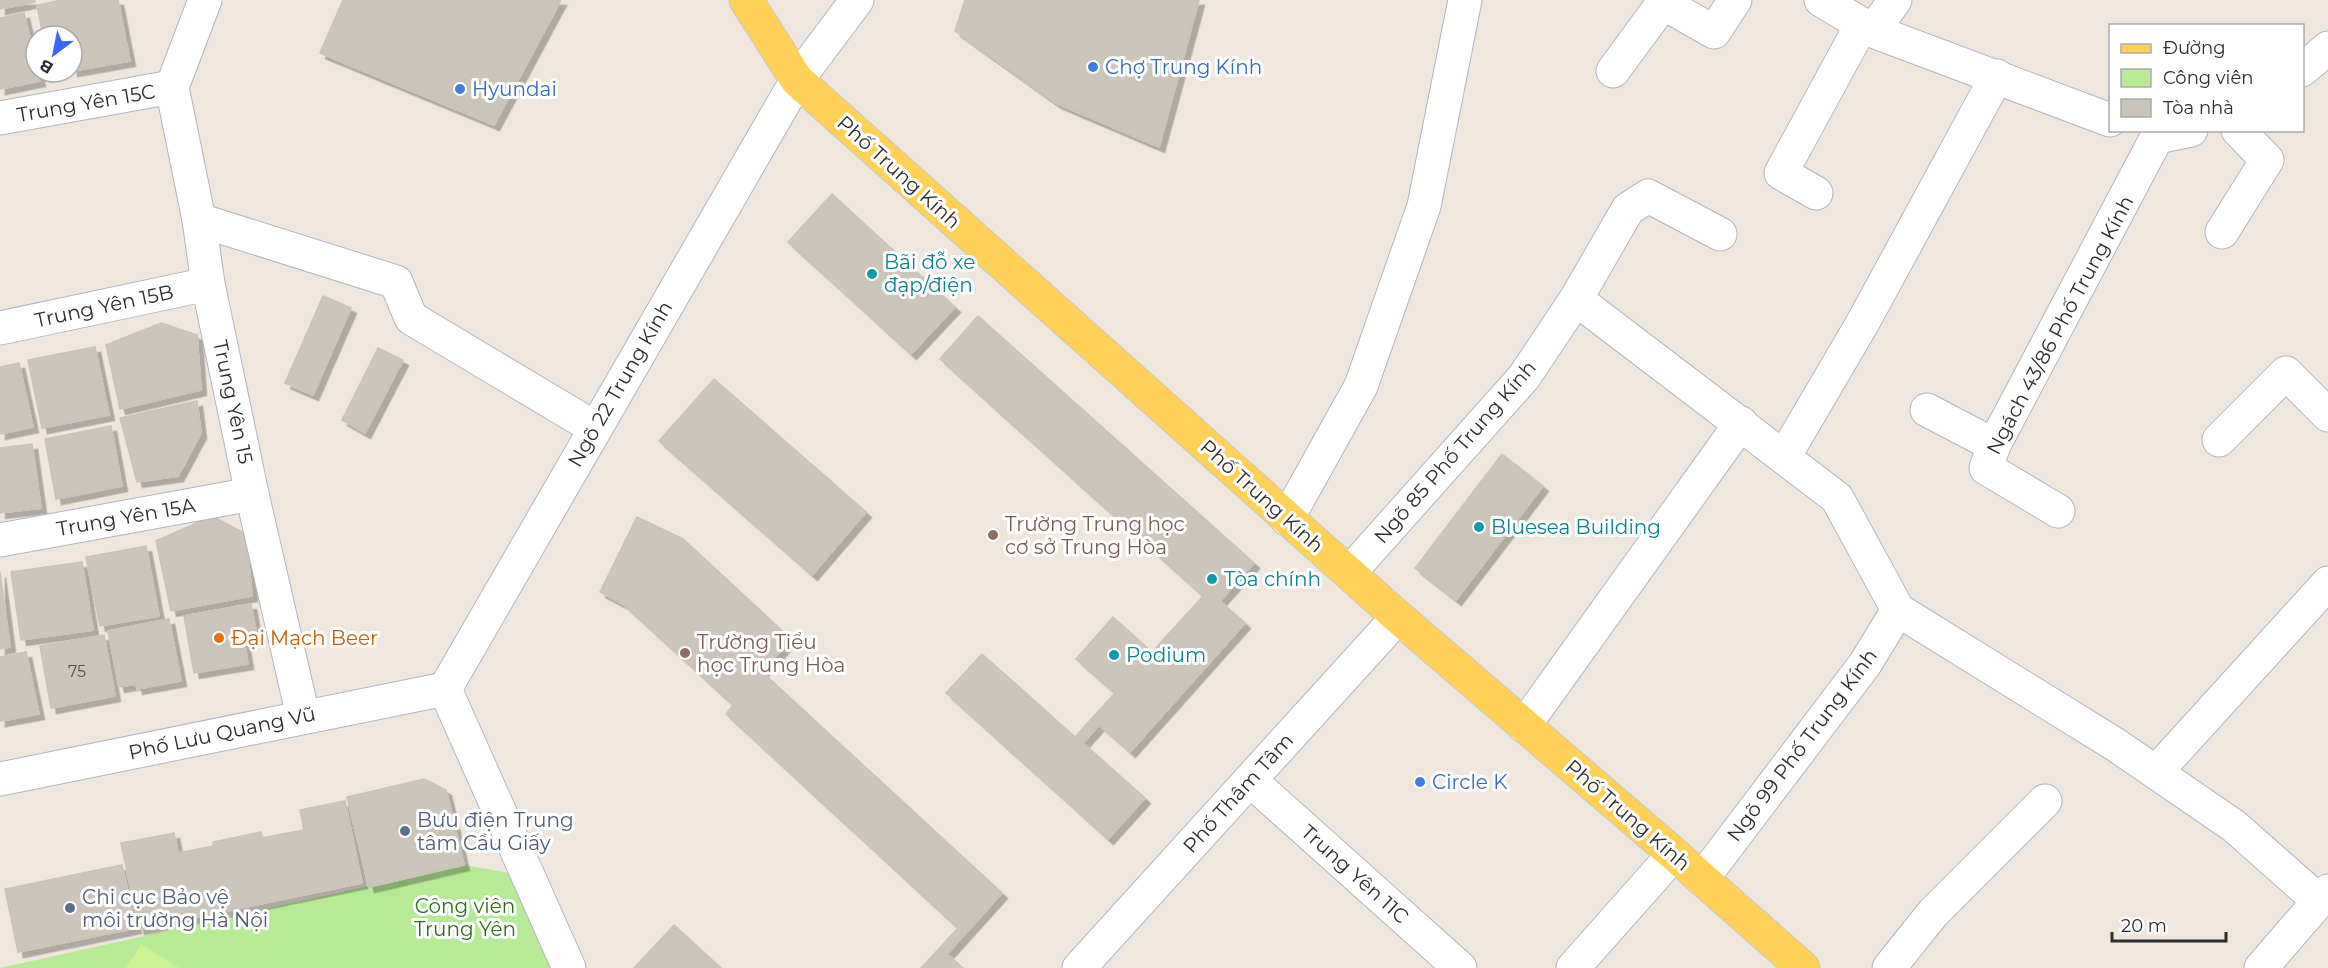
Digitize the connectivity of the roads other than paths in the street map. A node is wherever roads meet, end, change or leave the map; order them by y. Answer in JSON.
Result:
{"nodes":[{"id":1,"x":205,"y":0,"type":"edge"},
{"id":2,"x":746,"y":0,"type":"edge"},
{"id":3,"x":857,"y":0,"type":"edge"},
{"id":4,"x":1464,"y":0,"type":"edge"},
{"id":5,"x":1735,"y":0,"type":"edge"},
{"id":6,"x":1821,"y":0,"type":"edge"},
{"id":7,"x":1895,"y":0,"type":"edge"},
{"id":8,"x":1868,"y":27,"type":"junction"},
{"id":9,"x":2328,"y":48,"type":"edge"},
{"id":10,"x":2304,"y":68,"type":"edge"},
{"id":11,"x":1612,"y":70,"type":"dead end"},
{"id":12,"x":1997,"y":76,"type":"junction"},
{"id":13,"x":797,"y":80,"type":"junction"},
{"id":14,"x":172,"y":87,"type":"junction"},
{"id":15,"x":0,"y":118,"type":"edge"},
{"id":16,"x":2109,"y":120,"type":"edge"},
{"id":17,"x":2170,"y":132,"type":"edge"},
{"id":18,"x":2240,"y":132,"type":"edge"},
{"id":19,"x":2148,"y":134,"type":"edge"},
{"id":20,"x":1816,"y":193,"type":"dead end"},
{"id":21,"x":199,"y":220,"type":"junction"},
{"id":22,"x":2222,"y":232,"type":"dead end"},
{"id":23,"x":1720,"y":234,"type":"dead end"},
{"id":24,"x":208,"y":284,"type":"junction"},
{"id":25,"x":1576,"y":299,"type":"junction"},
{"id":26,"x":0,"y":328,"type":"edge"},
{"id":27,"x":1927,"y":410,"type":"dead end"},
{"id":28,"x":2328,"y":415,"type":"edge"},
{"id":29,"x":1741,"y":423,"type":"junction"},
{"id":30,"x":595,"y":428,"type":"junction"},
{"id":31,"x":2219,"y":440,"type":"dead end"},
{"id":32,"x":1994,"y":445,"type":"junction"},
{"id":33,"x":1784,"y":457,"type":"junction"},
{"id":34,"x":252,"y":494,"type":"junction"},
{"id":35,"x":2058,"y":511,"type":"dead end"},
{"id":36,"x":1287,"y":519,"type":"junction"},
{"id":37,"x":0,"y":540,"type":"edge"},
{"id":38,"x":1350,"y":572,"type":"junction"},
{"id":39,"x":2328,"y":583,"type":"edge"},
{"id":40,"x":1898,"y":610,"type":"junction"},
{"id":41,"x":1398,"y":617,"type":"junction"},
{"id":42,"x":445,"y":689,"type":"junction"},
{"id":43,"x":303,"y":716,"type":"junction"},
{"id":44,"x":1524,"y":726,"type":"junction"},
{"id":45,"x":2156,"y":772,"type":"junction"},
{"id":46,"x":0,"y":779,"type":"edge"},
{"id":47,"x":1250,"y":780,"type":"junction"},
{"id":48,"x":2044,"y":801,"type":"dead end"},
{"id":49,"x":1674,"y":854,"type":"junction"},
{"id":50,"x":1702,"y":879,"type":"junction"},
{"id":51,"x":2324,"y":896,"type":"edge"},
{"id":52,"x":2276,"y":963,"type":"edge"},
{"id":53,"x":569,"y":968,"type":"edge"},
{"id":54,"x":1079,"y":968,"type":"edge"},
{"id":55,"x":1461,"y":968,"type":"edge"},
{"id":56,"x":1573,"y":968,"type":"edge"},
{"id":57,"x":1803,"y":968,"type":"edge"},
{"id":58,"x":1889,"y":968,"type":"edge"}],
"edges":[{"from":1,"to":14,"type":"street"},
{"from":2,"to":13,"type":"main road","name":"Phố Trung Kính"},
{"from":3,"to":13,"type":"street","name":"Ngõ 22 Trung Kính"},
{"from":4,"to":36,"type":"street"},
{"from":5,"to":11,"type":"street"},
{"from":6,"to":8,"type":"street"},
{"from":7,"to":8,"type":"street"},
{"from":8,"to":12,"type":"street"},
{"from":8,"to":20,"type":"street"},
{"from":9,"to":10,"type":"street"},
{"from":12,"to":16,"type":"street"},
{"from":12,"to":33,"type":"street"},
{"from":13,"to":30,"type":"street","name":"Ngõ 22 Trung Kính"},
{"from":13,"to":36,"type":"main road","name":"Phố Trung Kính"},
{"from":14,"to":15,"type":"street","name":"Trung Yên 15C"},
{"from":14,"to":21,"type":"street","name":"Trung Yên 15"},
{"from":17,"to":19,"type":"street","name":"Ngách 43/86 Phố Trung Kính"},
{"from":18,"to":22,"type":"street"},
{"from":19,"to":32,"type":"street","name":"Ngách 43/86 Phố Trung Kính"},
{"from":21,"to":24,"type":"street","name":"Trung Yên 15"},
{"from":21,"to":30,"type":"street"},
{"from":23,"to":25,"type":"street","name":"Ngõ 85 Phố Trung Kính"},
{"from":24,"to":26,"type":"street","name":"Trung Yên 15B"},
{"from":24,"to":34,"type":"street","name":"Trung Yên 15"},
{"from":25,"to":29,"type":"street"},
{"from":25,"to":38,"type":"street","name":"Ngõ 85 Phố Trung Kính"},
{"from":27,"to":32,"type":"street"},
{"from":28,"to":31,"type":"street"},
{"from":29,"to":33,"type":"street"},
{"from":29,"to":44,"type":"street"},
{"from":30,"to":42,"type":"street","name":"Ngõ 22 Trung Kính"},
{"from":32,"to":35,"type":"street","name":"Ngách 43/86 Phố Trung Kính"},
{"from":33,"to":40,"type":"street"},
{"from":34,"to":37,"type":"street","name":"Trung Yên 15A"},
{"from":34,"to":43,"type":"street","name":"Trung Yên 15"},
{"from":36,"to":38,"type":"main road","name":"Phố Trung Kính"},
{"from":38,"to":41,"type":"main road","name":"Phố Trung Kính"},
{"from":39,"to":45,"type":"street"},
{"from":40,"to":45,"type":"street"},
{"from":40,"to":50,"type":"street","name":"Ngõ 99 Phố Trung Kính"},
{"from":41,"to":44,"type":"main road","name":"Phố Trung Kính"},
{"from":41,"to":47,"type":"street","name":"Phố Thâm Tâm"},
{"from":42,"to":43,"type":"street","name":"Phố Lưu Quang Vũ"},
{"from":42,"to":53,"type":"street"},
{"from":43,"to":46,"type":"street","name":"Phố Lưu Quang Vũ"},
{"from":44,"to":49,"type":"main road","name":"Phố Trung Kính"},
{"from":45,"to":51,"type":"street"},
{"from":47,"to":54,"type":"street","name":"Phố Thâm Tâm"},
{"from":47,"to":55,"type":"street","name":"Trung Yên 11C"},
{"from":48,"to":58,"type":"street"},
{"from":49,"to":50,"type":"main road","name":"Phố Trung Kính"},
{"from":49,"to":56,"type":"street"},
{"from":50,"to":57,"type":"main road","name":"Phố Trung Kính"},
{"from":51,"to":52,"type":"street"}]}
